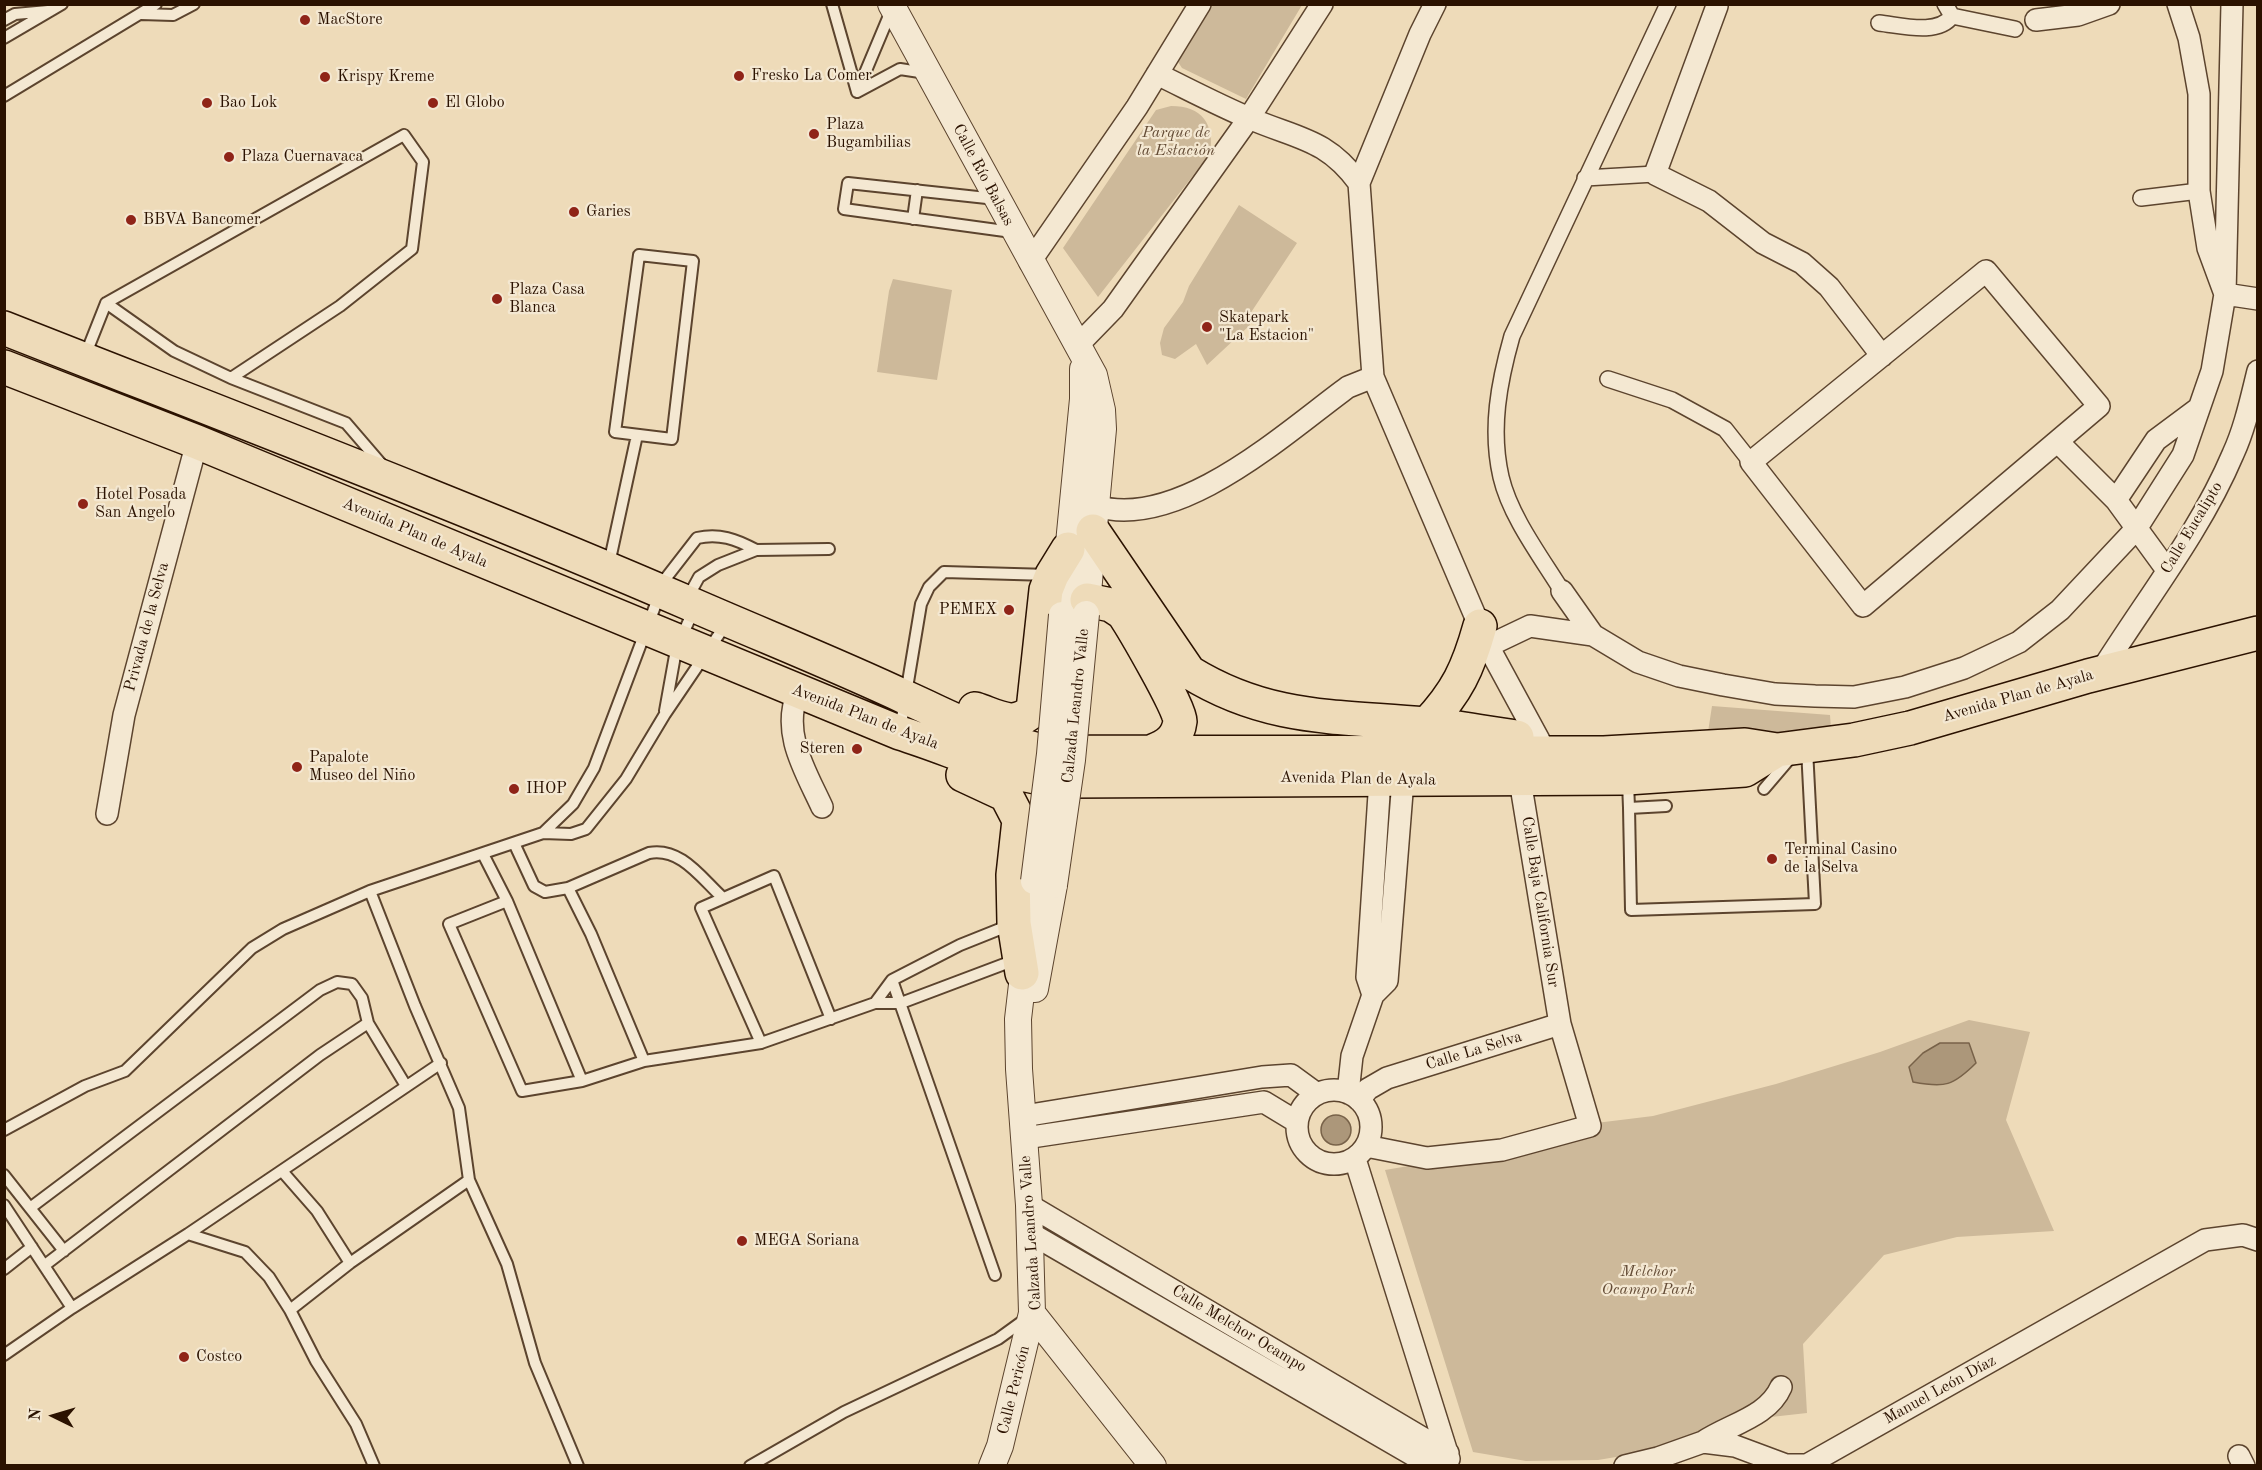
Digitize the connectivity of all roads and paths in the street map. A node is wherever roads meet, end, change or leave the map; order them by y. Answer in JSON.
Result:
{"nodes":[{"id":1,"x":62,"y":4,"type":"edge"},
{"id":2,"x":156,"y":4,"type":"edge"},
{"id":3,"x":194,"y":4,"type":"edge"},
{"id":4,"x":832,"y":4,"type":"edge"},
{"id":5,"x":1200,"y":4,"type":"edge"},
{"id":6,"x":1322,"y":4,"type":"edge"},
{"id":7,"x":1435,"y":4,"type":"edge"},
{"id":8,"x":1668,"y":4,"type":"edge"},
{"id":9,"x":2109,"y":4,"type":"edge"},
{"id":10,"x":2178,"y":4,"type":"edge"},
{"id":11,"x":2232,"y":4,"type":"edge"},
{"id":12,"x":1715,"y":5,"type":"edge"},
{"id":13,"x":892,"y":6,"type":"edge"},
{"id":14,"x":1949,"y":10,"type":"edge"},
{"id":15,"x":52,"y":11,"type":"junction"},
{"id":16,"x":141,"y":14,"type":"junction"},
{"id":17,"x":4,"y":20,"type":"edge"},
{"id":18,"x":2036,"y":20,"type":"dead end"},
{"id":19,"x":1879,"y":23,"type":"dead end"},
{"id":20,"x":2015,"y":29,"type":"dead end"},
{"id":21,"x":4,"y":38,"type":"edge"},
{"id":22,"x":928,"y":73,"type":"junction"},
{"id":23,"x":1157,"y":74,"type":"junction"},
{"id":24,"x":857,"y":92,"type":"junction"},
{"id":25,"x":4,"y":96,"type":"edge"},
{"id":26,"x":1249,"y":118,"type":"junction"},
{"id":27,"x":1655,"y":174,"type":"junction"},
{"id":28,"x":1585,"y":178,"type":"junction"},
{"id":29,"x":1359,"y":183,"type":"junction"},
{"id":30,"x":917,"y":190,"type":"junction"},
{"id":31,"x":2199,"y":191,"type":"junction"},
{"id":32,"x":2140,"y":198,"type":"dead end"},
{"id":33,"x":996,"y":199,"type":"junction"},
{"id":34,"x":913,"y":219,"type":"junction"},
{"id":35,"x":1014,"y":232,"type":"junction"},
{"id":36,"x":1030,"y":262,"type":"junction"},
{"id":37,"x":2225,"y":294,"type":"junction"},
{"id":38,"x":2258,"y":299,"type":"edge"},
{"id":39,"x":106,"y":303,"type":"junction"},
{"id":40,"x":4,"y":328,"type":"edge"},
{"id":41,"x":1078,"y":345,"type":"junction"},
{"id":42,"x":1882,"y":356,"type":"junction"},
{"id":43,"x":84,"y":359,"type":"junction"},
{"id":44,"x":4,"y":367,"type":"edge"},
{"id":45,"x":2258,"y":371,"type":"edge"},
{"id":46,"x":1373,"y":377,"type":"junction"},
{"id":47,"x":231,"y":378,"type":"junction"},
{"id":48,"x":1608,"y":379,"type":"dead end"},
{"id":49,"x":2199,"y":408,"type":"junction"},
{"id":50,"x":637,"y":435,"type":"junction"},
{"id":51,"x":197,"y":442,"type":"junction"},
{"id":52,"x":2058,"y":442,"type":"junction"},
{"id":53,"x":1751,"y":462,"type":"junction"},
{"id":54,"x":398,"y":484,"type":"junction"},
{"id":55,"x":2116,"y":500,"type":"junction"},
{"id":56,"x":2136,"y":529,"type":"junction"},
{"id":57,"x":1077,"y":540,"type":"junction"},
{"id":58,"x":829,"y":549,"type":"dead end"},
{"id":59,"x":756,"y":550,"type":"junction"},
{"id":60,"x":607,"y":570,"type":"junction"},
{"id":61,"x":2167,"y":570,"type":"junction"},
{"id":62,"x":1562,"y":591,"type":"joint"},
{"id":63,"x":674,"y":598,"type":"junction"},
{"id":64,"x":1078,"y":610,"type":"junction"},
{"id":65,"x":727,"y":621,"type":"junction"},
{"id":66,"x":647,"y":629,"type":"junction"},
{"id":67,"x":2258,"y":633,"type":"edge"},
{"id":68,"x":1593,"y":635,"type":"junction"},
{"id":69,"x":1484,"y":636,"type":"junction"},
{"id":70,"x":678,"y":642,"type":"junction"},
{"id":71,"x":708,"y":653,"type":"junction"},
{"id":72,"x":2100,"y":673,"type":"junction"},
{"id":73,"x":798,"y":692,"type":"junction"},
{"id":74,"x":908,"y":698,"type":"junction"},
{"id":75,"x":665,"y":714,"type":"junction"},
{"id":76,"x":1320,"y":716,"type":"junction"},
{"id":77,"x":1427,"y":724,"type":"junction"},
{"id":78,"x":900,"y":733,"type":"junction"},
{"id":79,"x":1539,"y":740,"type":"junction"},
{"id":80,"x":1794,"y":748,"type":"junction"},
{"id":81,"x":1153,"y":751,"type":"junction"},
{"id":82,"x":1262,"y":752,"type":"junction"},
{"id":83,"x":1623,"y":770,"type":"junction"},
{"id":84,"x":1385,"y":771,"type":"junction"},
{"id":85,"x":1520,"y":780,"type":"junction"},
{"id":86,"x":1069,"y":781,"type":"junction"},
{"id":87,"x":1764,"y":789,"type":"dead end"},
{"id":88,"x":1666,"y":806,"type":"dead end"},
{"id":89,"x":822,"y":807,"type":"dead end"},
{"id":90,"x":107,"y":814,"type":"dead end"},
{"id":91,"x":543,"y":833,"type":"junction"},
{"id":92,"x":514,"y":843,"type":"junction"},
{"id":93,"x":483,"y":854,"type":"junction"},
{"id":94,"x":1044,"y":883,"type":"junction"},
{"id":95,"x":568,"y":888,"type":"junction"},
{"id":96,"x":370,"y":891,"type":"junction"},
{"id":97,"x":723,"y":898,"type":"junction"},
{"id":98,"x":507,"y":901,"type":"junction"},
{"id":99,"x":1014,"y":923,"type":"junction"},
{"id":100,"x":1020,"y":966,"type":"junction"},
{"id":101,"x":892,"y":980,"type":"junction"},
{"id":102,"x":875,"y":1003,"type":"junction"},
{"id":103,"x":901,"y":1003,"type":"junction"},
{"id":104,"x":831,"y":1019,"type":"junction"},
{"id":105,"x":368,"y":1023,"type":"junction"},
{"id":106,"x":1560,"y":1024,"type":"junction"},
{"id":107,"x":761,"y":1043,"type":"junction"},
{"id":108,"x":644,"y":1061,"type":"junction"},
{"id":109,"x":441,"y":1063,"type":"junction"},
{"id":110,"x":1019,"y":1069,"type":"junction"},
{"id":111,"x":1387,"y":1078,"type":"junction"},
{"id":112,"x":582,"y":1081,"type":"junction"},
{"id":113,"x":406,"y":1086,"type":"junction"},
{"id":114,"x":1317,"y":1094,"type":"junction"},
{"id":115,"x":1353,"y":1096,"type":"junction"},
{"id":116,"x":1371,"y":1118,"type":"junction"},
{"id":117,"x":1297,"y":1122,"type":"junction"},
{"id":118,"x":1025,"y":1127,"type":"junction"},
{"id":119,"x":4,"y":1130,"type":"edge"},
{"id":120,"x":1360,"y":1152,"type":"junction"},
{"id":121,"x":282,"y":1171,"type":"junction"},
{"id":122,"x":4,"y":1175,"type":"edge"},
{"id":123,"x":469,"y":1180,"type":"junction"},
{"id":124,"x":4,"y":1205,"type":"edge"},
{"id":125,"x":1029,"y":1205,"type":"junction"},
{"id":126,"x":30,"y":1208,"type":"junction"},
{"id":127,"x":1030,"y":1233,"type":"junction"},
{"id":128,"x":188,"y":1234,"type":"junction"},
{"id":129,"x":2250,"y":1237,"type":"edge"},
{"id":130,"x":32,"y":1247,"type":"junction"},
{"id":131,"x":64,"y":1251,"type":"junction"},
{"id":132,"x":350,"y":1263,"type":"junction"},
{"id":133,"x":45,"y":1265,"type":"junction"},
{"id":134,"x":4,"y":1269,"type":"edge"},
{"id":135,"x":995,"y":1275,"type":"dead end"},
{"id":136,"x":72,"y":1308,"type":"junction"},
{"id":137,"x":290,"y":1310,"type":"junction"},
{"id":138,"x":1032,"y":1314,"type":"junction"},
{"id":139,"x":4,"y":1355,"type":"edge"},
{"id":140,"x":1781,"y":1386,"type":"dead end"},
{"id":141,"x":1703,"y":1442,"type":"junction"},
{"id":142,"x":1444,"y":1461,"type":"edge"},
{"id":143,"x":374,"y":1466,"type":"edge"},
{"id":144,"x":578,"y":1466,"type":"edge"},
{"id":145,"x":750,"y":1466,"type":"edge"},
{"id":146,"x":992,"y":1466,"type":"edge"},
{"id":147,"x":1153,"y":1466,"type":"edge"},
{"id":148,"x":1625,"y":1466,"type":"edge"}],
"edges":[{"from":1,"to":15,"type":"lane"},
{"from":2,"to":16,"type":"lane"},
{"from":3,"to":16,"type":"lane"},
{"from":4,"to":24,"type":"lane"},
{"from":5,"to":23,"type":"street"},
{"from":6,"to":26,"type":"street"},
{"from":7,"to":29,"type":"street"},
{"from":8,"to":28,"type":"street"},
{"from":9,"to":18,"type":"street"},
{"from":10,"to":31,"type":"street"},
{"from":11,"to":37,"type":"street"},
{"from":12,"to":27,"type":"street"},
{"from":13,"to":22,"type":"street","name":"Calle Río Balsas"},
{"from":13,"to":24,"type":"lane"},
{"from":14,"to":19,"type":"street"},
{"from":14,"to":20,"type":"street"},
{"from":15,"to":17,"type":"lane"},
{"from":15,"to":21,"type":"lane"},
{"from":16,"to":25,"type":"lane"},
{"from":22,"to":24,"type":"lane"},
{"from":22,"to":33,"type":"street","name":"Calle Río Balsas"},
{"from":23,"to":26,"type":"street"},
{"from":23,"to":36,"type":"street"},
{"from":26,"to":29,"type":"street"},
{"from":26,"to":41,"type":"street"},
{"from":27,"to":28,"type":"street"},
{"from":27,"to":42,"type":"street"},
{"from":28,"to":62,"type":"street"},
{"from":29,"to":46,"type":"street"},
{"from":30,"to":33,"type":"lane"},
{"from":30,"to":34,"type":"lane"},
{"from":30,"to":34,"type":"lane"},
{"from":31,"to":32,"type":"street"},
{"from":31,"to":37,"type":"street"},
{"from":33,"to":35,"type":"street","name":"Calle Río Balsas"},
{"from":34,"to":35,"type":"lane"},
{"from":35,"to":36,"type":"street","name":"Calle Río Balsas"},
{"from":36,"to":41,"type":"street","name":"Calle Río Balsas"},
{"from":37,"to":38,"type":"street"},
{"from":37,"to":49,"type":"street"},
{"from":39,"to":43,"type":"lane"},
{"from":39,"to":47,"type":"lane"},
{"from":39,"to":47,"type":"lane"},
{"from":40,"to":43,"type":"main road","name":"Avenida Plan de Ayala"},
{"from":41,"to":57,"type":"street","name":"Calzada Leandro Valle"},
{"from":41,"to":57,"type":"street","name":"Calzada Leandro Valle"},
{"from":42,"to":52,"type":"street"},
{"from":42,"to":53,"type":"street"},
{"from":43,"to":54,"type":"main road","name":"Avenida Plan de Ayala"},
{"from":44,"to":51,"type":"main road","name":"Avenida Plan de Ayala"},
{"from":45,"to":61,"type":"street","name":"Calle Eucalipto"},
{"from":46,"to":57,"type":"street"},
{"from":46,"to":69,"type":"street"},
{"from":47,"to":54,"type":"lane"},
{"from":48,"to":53,"type":"street"},
{"from":49,"to":55,"type":"street"},
{"from":49,"to":56,"type":"street"},
{"from":50,"to":50,"type":"lane"},
{"from":50,"to":60,"type":"lane"},
{"from":51,"to":66,"type":"main road","name":"Avenida Plan de Ayala"},
{"from":51,"to":90,"type":"street","name":"Privada de la Selva"},
{"from":52,"to":53,"type":"street"},
{"from":52,"to":55,"type":"street"},
{"from":54,"to":60,"type":"main road","name":"Avenida Plan de Ayala"},
{"from":55,"to":56,"type":"street"},
{"from":56,"to":61,"type":"street"},
{"from":56,"to":68,"type":"street"},
{"from":57,"to":64,"type":"street","name":"Calzada Leandro Valle"},
{"from":57,"to":74,"type":"lane"},
{"from":57,"to":74,"type":"main road"},
{"from":57,"to":76,"type":"main road"},
{"from":58,"to":59,"type":"lane"},
{"from":59,"to":63,"type":"lane"},
{"from":59,"to":63,"type":"lane"},
{"from":60,"to":63,"type":"main road","name":"Avenida Plan de Ayala"},
{"from":61,"to":72,"type":"street","name":"Calle Eucalipto"},
{"from":62,"to":68,"type":"street"},
{"from":63,"to":65,"type":"main road","name":"Avenida Plan de Ayala"},
{"from":63,"to":66,"type":"lane"},
{"from":63,"to":70,"type":"lane"},
{"from":64,"to":81,"type":"main road"},
{"from":64,"to":86,"type":"street","name":"Calzada Leandro Valle","bridge":true},
{"from":64,"to":94,"type":"street","name":"Calzada Leandro Valle","bridge":true},
{"from":65,"to":71,"type":"lane"},
{"from":65,"to":74,"type":"main road","name":"Avenida Plan de Ayala"},
{"from":66,"to":70,"type":"main road","name":"Avenida Plan de Ayala"},
{"from":66,"to":91,"type":"lane"},
{"from":67,"to":72,"type":"main road","name":"Avenida Plan de Ayala"},
{"from":68,"to":69,"type":"street"},
{"from":69,"to":77,"type":"main road"},
{"from":69,"to":79,"type":"street"},
{"from":70,"to":71,"type":"main road","name":"Avenida Plan de Ayala"},
{"from":70,"to":75,"type":"lane"},
{"from":71,"to":73,"type":"main road","name":"Avenida Plan de Ayala"},
{"from":71,"to":75,"type":"lane"},
{"from":72,"to":80,"type":"main road","name":"Avenida Plan de Ayala"},
{"from":73,"to":74,"type":"main road"},
{"from":73,"to":78,"type":"main road","name":"Avenida Plan de Ayala"},
{"from":73,"to":89,"type":"street"},
{"from":74,"to":78,"type":"lane"},
{"from":74,"to":81,"type":"main road","name":"Avenida Plan de Ayala"},
{"from":75,"to":91,"type":"lane"},
{"from":76,"to":77,"type":"main road"},
{"from":76,"to":82,"type":"main road"},
{"from":76,"to":84,"type":"main road"},
{"from":77,"to":79,"type":"main road"},
{"from":78,"to":86,"type":"main road","name":"Avenida Plan de Ayala"},
{"from":78,"to":99,"type":"main road"},
{"from":79,"to":83,"type":"main road"},
{"from":80,"to":83,"type":"main road","name":"Avenida Plan de Ayala"},
{"from":80,"to":83,"type":"lane"},
{"from":80,"to":87,"type":"lane"},
{"from":81,"to":82,"type":"main road","name":"Avenida Plan de Ayala"},
{"from":82,"to":84,"type":"main road","name":"Avenida Plan de Ayala"},
{"from":83,"to":84,"type":"main road","name":"Avenida Plan de Ayala"},
{"from":83,"to":85,"type":"main road","name":"Avenida Plan de Ayala"},
{"from":83,"to":88,"type":"lane"},
{"from":84,"to":85,"type":"main road","name":"Avenida Plan de Ayala"},
{"from":84,"to":86,"type":"main road","name":"Avenida Plan de Ayala"},
{"from":84,"to":115,"type":"street"},
{"from":85,"to":106,"type":"street","name":"Calle Baja California Sur"},
{"from":86,"to":94,"type":"street","name":"Calzada Leandro Valle","bridge":true},
{"from":91,"to":92,"type":"lane"},
{"from":92,"to":93,"type":"lane"},
{"from":92,"to":95,"type":"lane"},
{"from":93,"to":96,"type":"lane"},
{"from":93,"to":98,"type":"lane"},
{"from":94,"to":100,"type":"street","name":"Calzada Leandro Valle"},
{"from":94,"to":110,"type":"street","name":"Calzada Leandro Valle"},
{"from":95,"to":97,"type":"lane"},
{"from":95,"to":108,"type":"lane"},
{"from":96,"to":109,"type":"lane"},
{"from":96,"to":119,"type":"lane"},
{"from":97,"to":104,"type":"lane"},
{"from":97,"to":107,"type":"lane"},
{"from":98,"to":112,"type":"lane"},
{"from":98,"to":112,"type":"lane"},
{"from":99,"to":100,"type":"main road"},
{"from":99,"to":101,"type":"lane"},
{"from":100,"to":103,"type":"lane"},
{"from":100,"to":110,"type":"street","name":"Calzada Leandro Valle"},
{"from":101,"to":102,"type":"lane"},
{"from":101,"to":103,"type":"lane"},
{"from":102,"to":103,"type":"lane"},
{"from":102,"to":104,"type":"lane"},
{"from":103,"to":135,"type":"lane"},
{"from":104,"to":107,"type":"lane"},
{"from":105,"to":113,"type":"lane"},
{"from":105,"to":126,"type":"lane"},
{"from":105,"to":131,"type":"lane"},
{"from":106,"to":111,"type":"street","name":"Calle La Selva"},
{"from":106,"to":120,"type":"street","name":"Calle Baja California Sur"},
{"from":107,"to":108,"type":"lane"},
{"from":108,"to":112,"type":"lane"},
{"from":109,"to":113,"type":"lane"},
{"from":109,"to":123,"type":"lane"},
{"from":110,"to":118,"type":"street","name":"Calzada Leandro Valle"},
{"from":111,"to":115,"type":"street","name":"Calle La Selva"},
{"from":111,"to":116,"type":"street"},
{"from":113,"to":121,"type":"lane"},
{"from":114,"to":115,"type":"street"},
{"from":114,"to":117,"type":"street"},
{"from":114,"to":118,"type":"street"},
{"from":115,"to":116,"type":"street"},
{"from":116,"to":120,"type":"street"},
{"from":117,"to":118,"type":"street"},
{"from":117,"to":120,"type":"street"},
{"from":118,"to":125,"type":"street","name":"Calzada Leandro Valle"},
{"from":120,"to":142,"type":"street"},
{"from":121,"to":128,"type":"lane"},
{"from":121,"to":132,"type":"lane"},
{"from":122,"to":126,"type":"lane"},
{"from":123,"to":132,"type":"lane"},
{"from":123,"to":144,"type":"lane"},
{"from":124,"to":130,"type":"lane"},
{"from":125,"to":127,"type":"street","name":"Calzada Leandro Valle"},
{"from":125,"to":142,"type":"street","name":"Calle Melchor Ocampo"},
{"from":126,"to":131,"type":"lane"},
{"from":127,"to":138,"type":"street","name":"Calzada Leandro Valle"},
{"from":127,"to":142,"type":"street","name":"Calle Melchor Ocampo"},
{"from":128,"to":136,"type":"lane"},
{"from":128,"to":137,"type":"lane"},
{"from":129,"to":141,"type":"street","name":"Manuel León Díaz"},
{"from":130,"to":133,"type":"lane"},
{"from":130,"to":134,"type":"lane"},
{"from":131,"to":133,"type":"lane"},
{"from":132,"to":137,"type":"lane"},
{"from":133,"to":136,"type":"lane"},
{"from":136,"to":139,"type":"lane"},
{"from":137,"to":143,"type":"lane"},
{"from":138,"to":145,"type":"lane"},
{"from":138,"to":146,"type":"street","name":"Calle Pericón"},
{"from":138,"to":147,"type":"street","name":"Calzada Leandro Valle"},
{"from":140,"to":141,"type":"street"},
{"from":141,"to":148,"type":"street","name":"Manuel León Díaz"}]}
